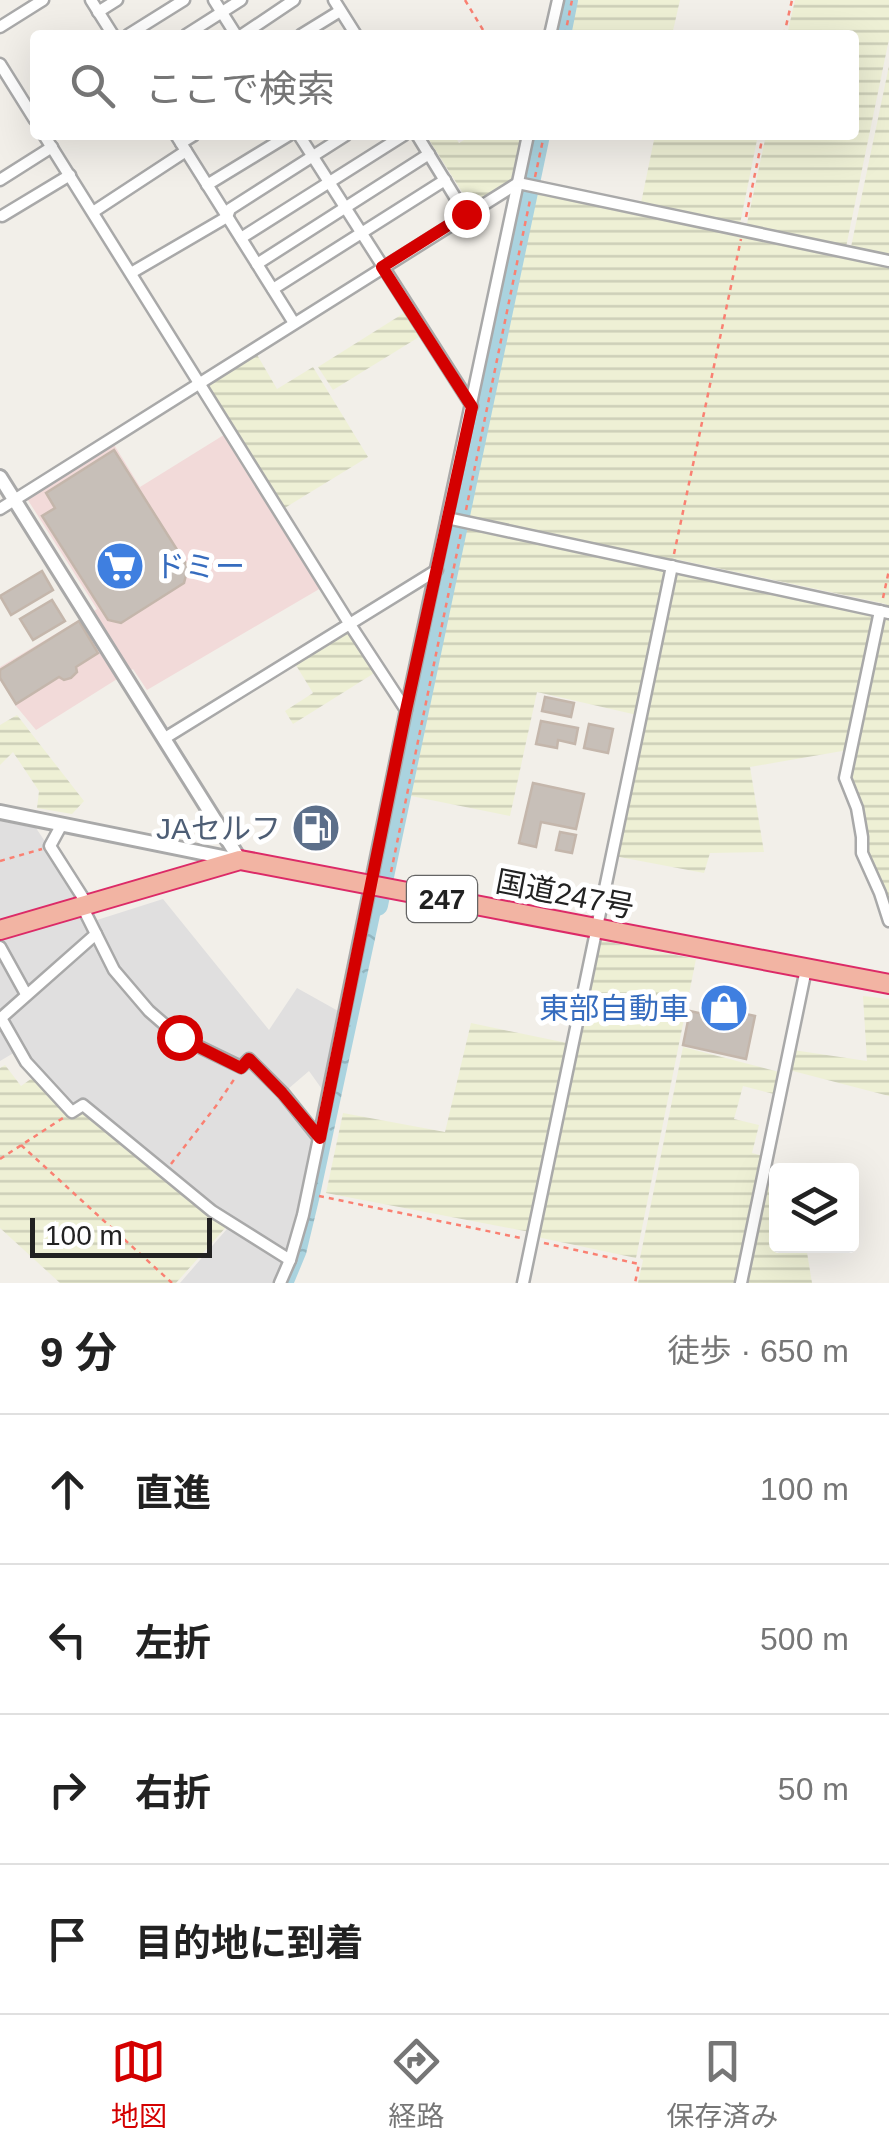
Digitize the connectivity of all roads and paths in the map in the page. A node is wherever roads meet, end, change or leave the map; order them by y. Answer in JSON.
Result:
{"nodes":[{"id":1,"x":43,"y":0,"type":"edge"},
{"id":2,"x":91,"y":0,"type":"edge"},
{"id":3,"x":117,"y":0,"type":"edge"},
{"id":4,"x":184,"y":0,"type":"edge"},
{"id":5,"x":214,"y":0,"type":"edge"},
{"id":6,"x":242,"y":0,"type":"edge"},
{"id":7,"x":294,"y":0,"type":"edge"},
{"id":8,"x":464,"y":0,"type":"edge"},
{"id":9,"x":558,"y":0,"type":"edge"},
{"id":10,"x":572,"y":0,"type":"edge"},
{"id":11,"x":792,"y":0,"type":"edge"},
{"id":12,"x":337,"y":5,"type":"edge"},
{"id":13,"x":98,"y":12,"type":"junction"},
{"id":14,"x":222,"y":12,"type":"junction"},
{"id":15,"x":0,"y":27,"type":"edge"},
{"id":16,"x":110,"y":30,"type":"edge"},
{"id":17,"x":136,"y":30,"type":"edge"},
{"id":18,"x":194,"y":30,"type":"edge"},
{"id":19,"x":235,"y":30,"type":"edge"},
{"id":20,"x":247,"y":30,"type":"edge"},
{"id":21,"x":307,"y":30,"type":"edge"},
{"id":22,"x":352,"y":30,"type":"edge"},
{"id":23,"x":483,"y":30,"type":"edge"},
{"id":24,"x":551,"y":30,"type":"edge"},
{"id":25,"x":566,"y":30,"type":"edge"},
{"id":26,"x":785,"y":30,"type":"edge"},
{"id":27,"x":0,"y":64,"type":"edge"},
{"id":28,"x":30,"y":112,"type":"edge"},
{"id":29,"x":47,"y":140,"type":"edge"},
{"id":30,"x":282,"y":140,"type":"edge"},
{"id":31,"x":302,"y":140,"type":"edge"},
{"id":32,"x":338,"y":140,"type":"edge"},
{"id":33,"x":396,"y":140,"type":"edge"},
{"id":34,"x":420,"y":140,"type":"edge"},
{"id":35,"x":527,"y":140,"type":"edge"},
{"id":36,"x":543,"y":140,"type":"edge"},
{"id":37,"x":762,"y":140,"type":"edge"},
{"id":38,"x":181,"y":143,"type":"edge"},
{"id":39,"x":52,"y":147,"type":"junction"},
{"id":40,"x":429,"y":154,"type":"junction"},
{"id":41,"x":313,"y":157,"type":"junction"},
{"id":42,"x":70,"y":175,"type":"junction"},
{"id":43,"x":0,"y":180,"type":"edge"},
{"id":44,"x":445,"y":180,"type":"junction"},
{"id":45,"x":328,"y":182,"type":"junction"},
{"id":46,"x":518,"y":183,"type":"junction"},
{"id":47,"x":533,"y":184,"type":"junction"},
{"id":48,"x":207,"y":185,"type":"junction"},
{"id":49,"x":344,"y":207,"type":"junction"},
{"id":50,"x":93,"y":212,"type":"junction"},
{"id":51,"x":466,"y":214,"type":"junction"},
{"id":52,"x":2,"y":216,"type":"edge"},
{"id":53,"x":228,"y":217,"type":"junction"},
{"id":54,"x":743,"y":230,"type":"junction"},
{"id":55,"x":361,"y":234,"type":"junction"},
{"id":56,"x":241,"y":238,"type":"junction"},
{"id":57,"x":889,"y":260,"type":"edge"},
{"id":58,"x":257,"y":264,"type":"junction"},
{"id":59,"x":382,"y":267,"type":"junction"},
{"id":60,"x":131,"y":273,"type":"junction"},
{"id":61,"x":273,"y":290,"type":"junction"},
{"id":62,"x":294,"y":323,"type":"junction"},
{"id":63,"x":200,"y":382,"type":"junction"},
{"id":64,"x":472,"y":407,"type":"junction"},
{"id":65,"x":0,"y":477,"type":"edge"},
{"id":66,"x":15,"y":500,"type":"junction"},
{"id":67,"x":0,"y":509,"type":"edge"},
{"id":68,"x":447,"y":518,"type":"junction"},
{"id":69,"x":464,"y":522,"type":"junction"},
{"id":70,"x":672,"y":566,"type":"junction"},
{"id":71,"x":437,"y":570,"type":"junction"},
{"id":72,"x":889,"y":570,"type":"edge"},
{"id":73,"x":885,"y":612,"type":"edge"},
{"id":74,"x":349,"y":623,"type":"junction"},
{"id":75,"x":406,"y":710,"type":"junction"},
{"id":76,"x":165,"y":738,"type":"junction"},
{"id":77,"x":0,"y":812,"type":"edge"},
{"id":78,"x":62,"y":824,"type":"junction"},
{"id":79,"x":50,"y":846,"type":"junction"},
{"id":80,"x":240,"y":860,"type":"junction"},
{"id":81,"x":0,"y":861,"type":"edge"},
{"id":82,"x":380,"y":887,"type":"junction"},
{"id":83,"x":85,"y":905,"type":"junction"},
{"id":84,"x":889,"y":921,"type":"edge"},
{"id":85,"x":595,"y":928,"type":"junction"},
{"id":86,"x":0,"y":930,"type":"edge"},
{"id":87,"x":96,"y":934,"type":"junction"},
{"id":88,"x":0,"y":947,"type":"edge"},
{"id":89,"x":806,"y":969,"type":"junction"},
{"id":90,"x":889,"y":984,"type":"edge"},
{"id":91,"x":26,"y":994,"type":"junction"},
{"id":92,"x":241,"y":1068,"type":"junction"},
{"id":93,"x":72,"y":1112,"type":"junction"},
{"id":94,"x":320,"y":1138,"type":"junction"},
{"id":95,"x":21,"y":1145,"type":"junction"},
{"id":96,"x":0,"y":1159,"type":"edge"},
{"id":97,"x":164,"y":1173,"type":"junction"},
{"id":98,"x":308,"y":1194,"type":"junction"},
{"id":99,"x":531,"y":1240,"type":"junction"},
{"id":100,"x":290,"y":1260,"type":"junction"},
{"id":101,"x":172,"y":1283,"type":"edge"},
{"id":102,"x":280,"y":1283,"type":"edge"},
{"id":103,"x":522,"y":1283,"type":"edge"},
{"id":104,"x":634,"y":1283,"type":"edge"},
{"id":105,"x":741,"y":1283,"type":"edge"}],
"edges":[{"from":1,"to":15,"type":"street"},
{"from":2,"to":13,"type":"street"},
{"from":3,"to":13,"type":"street"},
{"from":4,"to":17,"type":"street"},
{"from":5,"to":14,"type":"street"},
{"from":6,"to":14,"type":"street"},
{"from":7,"to":20,"type":"street"},
{"from":8,"to":23,"type":"path"},
{"from":9,"to":24,"type":"street"},
{"from":10,"to":25,"type":"path"},
{"from":11,"to":26,"type":"path"},
{"from":12,"to":21,"type":"street"},
{"from":12,"to":22,"type":"street"},
{"from":13,"to":16,"type":"street"},
{"from":14,"to":18,"type":"street"},
{"from":14,"to":19,"type":"street"},
{"from":27,"to":28,"type":"street"},
{"from":29,"to":39,"type":"street"},
{"from":30,"to":48,"type":"street"},
{"from":31,"to":41,"type":"street"},
{"from":32,"to":41,"type":"street"},
{"from":33,"to":45,"type":"street"},
{"from":34,"to":40,"type":"street"},
{"from":35,"to":46,"type":"street"},
{"from":36,"to":47,"type":"path"},
{"from":37,"to":54,"type":"path"},
{"from":38,"to":48,"type":"street"},
{"from":38,"to":50,"type":"street"},
{"from":39,"to":42,"type":"street"},
{"from":39,"to":43,"type":"street"},
{"from":40,"to":44,"type":"street"},
{"from":40,"to":49,"type":"street"},
{"from":41,"to":45,"type":"street"},
{"from":41,"to":53,"type":"street"},
{"from":42,"to":50,"type":"street"},
{"from":42,"to":52,"type":"street"},
{"from":44,"to":51,"type":"street"},
{"from":44,"to":55,"type":"street"},
{"from":45,"to":49,"type":"street"},
{"from":45,"to":56,"type":"street"},
{"from":46,"to":47,"type":"street"},
{"from":46,"to":51,"type":"street"},
{"from":46,"to":64,"type":"street"},
{"from":47,"to":54,"type":"street"},
{"from":47,"to":69,"type":"path"},
{"from":48,"to":53,"type":"street"},
{"from":49,"to":55,"type":"street"},
{"from":49,"to":58,"type":"street"},
{"from":50,"to":60,"type":"street"},
{"from":51,"to":59,"type":"street"},
{"from":53,"to":56,"type":"street"},
{"from":53,"to":60,"type":"street"},
{"from":54,"to":57,"type":"street"},
{"from":54,"to":70,"type":"path"},
{"from":55,"to":59,"type":"street"},
{"from":55,"to":61,"type":"street"},
{"from":56,"to":58,"type":"street"},
{"from":58,"to":61,"type":"street"},
{"from":59,"to":62,"type":"street"},
{"from":59,"to":64,"type":"street"},
{"from":60,"to":63,"type":"street"},
{"from":61,"to":62,"type":"street"},
{"from":62,"to":63,"type":"street"},
{"from":63,"to":66,"type":"street"},
{"from":63,"to":74,"type":"street"},
{"from":64,"to":68,"type":"street"},
{"from":65,"to":66,"type":"street"},
{"from":66,"to":67,"type":"street"},
{"from":66,"to":76,"type":"street"},
{"from":68,"to":69,"type":"street"},
{"from":68,"to":71,"type":"street"},
{"from":69,"to":70,"type":"street"},
{"from":69,"to":82,"type":"path"},
{"from":70,"to":73,"type":"street"},
{"from":70,"to":85,"type":"street"},
{"from":71,"to":74,"type":"street"},
{"from":71,"to":75,"type":"street"},
{"from":72,"to":73,"type":"path"},
{"from":73,"to":84,"type":"street"},
{"from":74,"to":75,"type":"street"},
{"from":74,"to":76,"type":"street"},
{"from":75,"to":82,"type":"street"},
{"from":76,"to":80,"type":"street"},
{"from":77,"to":78,"type":"street"},
{"from":78,"to":79,"type":"street"},
{"from":78,"to":80,"type":"street"},
{"from":79,"to":81,"type":"path"},
{"from":79,"to":83,"type":"street"},
{"from":80,"to":82,"type":"highway","name":"国道247号","number":"247"},
{"from":80,"to":83,"type":"highway","name":"国道247号","number":"247"},
{"from":82,"to":85,"type":"highway","name":"国道247号","number":"247"},
{"from":82,"to":94,"type":"street"},
{"from":83,"to":86,"type":"highway","name":"国道247号","number":"247"},
{"from":83,"to":87,"type":"street"},
{"from":85,"to":89,"type":"highway","name":"国道247号","number":"247"},
{"from":85,"to":99,"type":"street"},
{"from":87,"to":91,"type":"street"},
{"from":87,"to":92,"type":"street"},
{"from":88,"to":91,"type":"street"},
{"from":89,"to":90,"type":"highway","name":"国道247号","number":"247"},
{"from":89,"to":105,"type":"street"},
{"from":91,"to":93,"type":"street"},
{"from":92,"to":94,"type":"street"},
{"from":92,"to":97,"type":"path"},
{"from":93,"to":95,"type":"path"},
{"from":93,"to":97,"type":"street"},
{"from":94,"to":98,"type":"street"},
{"from":95,"to":96,"type":"path"},
{"from":95,"to":101,"type":"path"},
{"from":97,"to":100,"type":"street"},
{"from":98,"to":99,"type":"path"},
{"from":98,"to":100,"type":"street"},
{"from":99,"to":103,"type":"street"},
{"from":99,"to":104,"type":"path"},
{"from":100,"to":102,"type":"street"}]}
